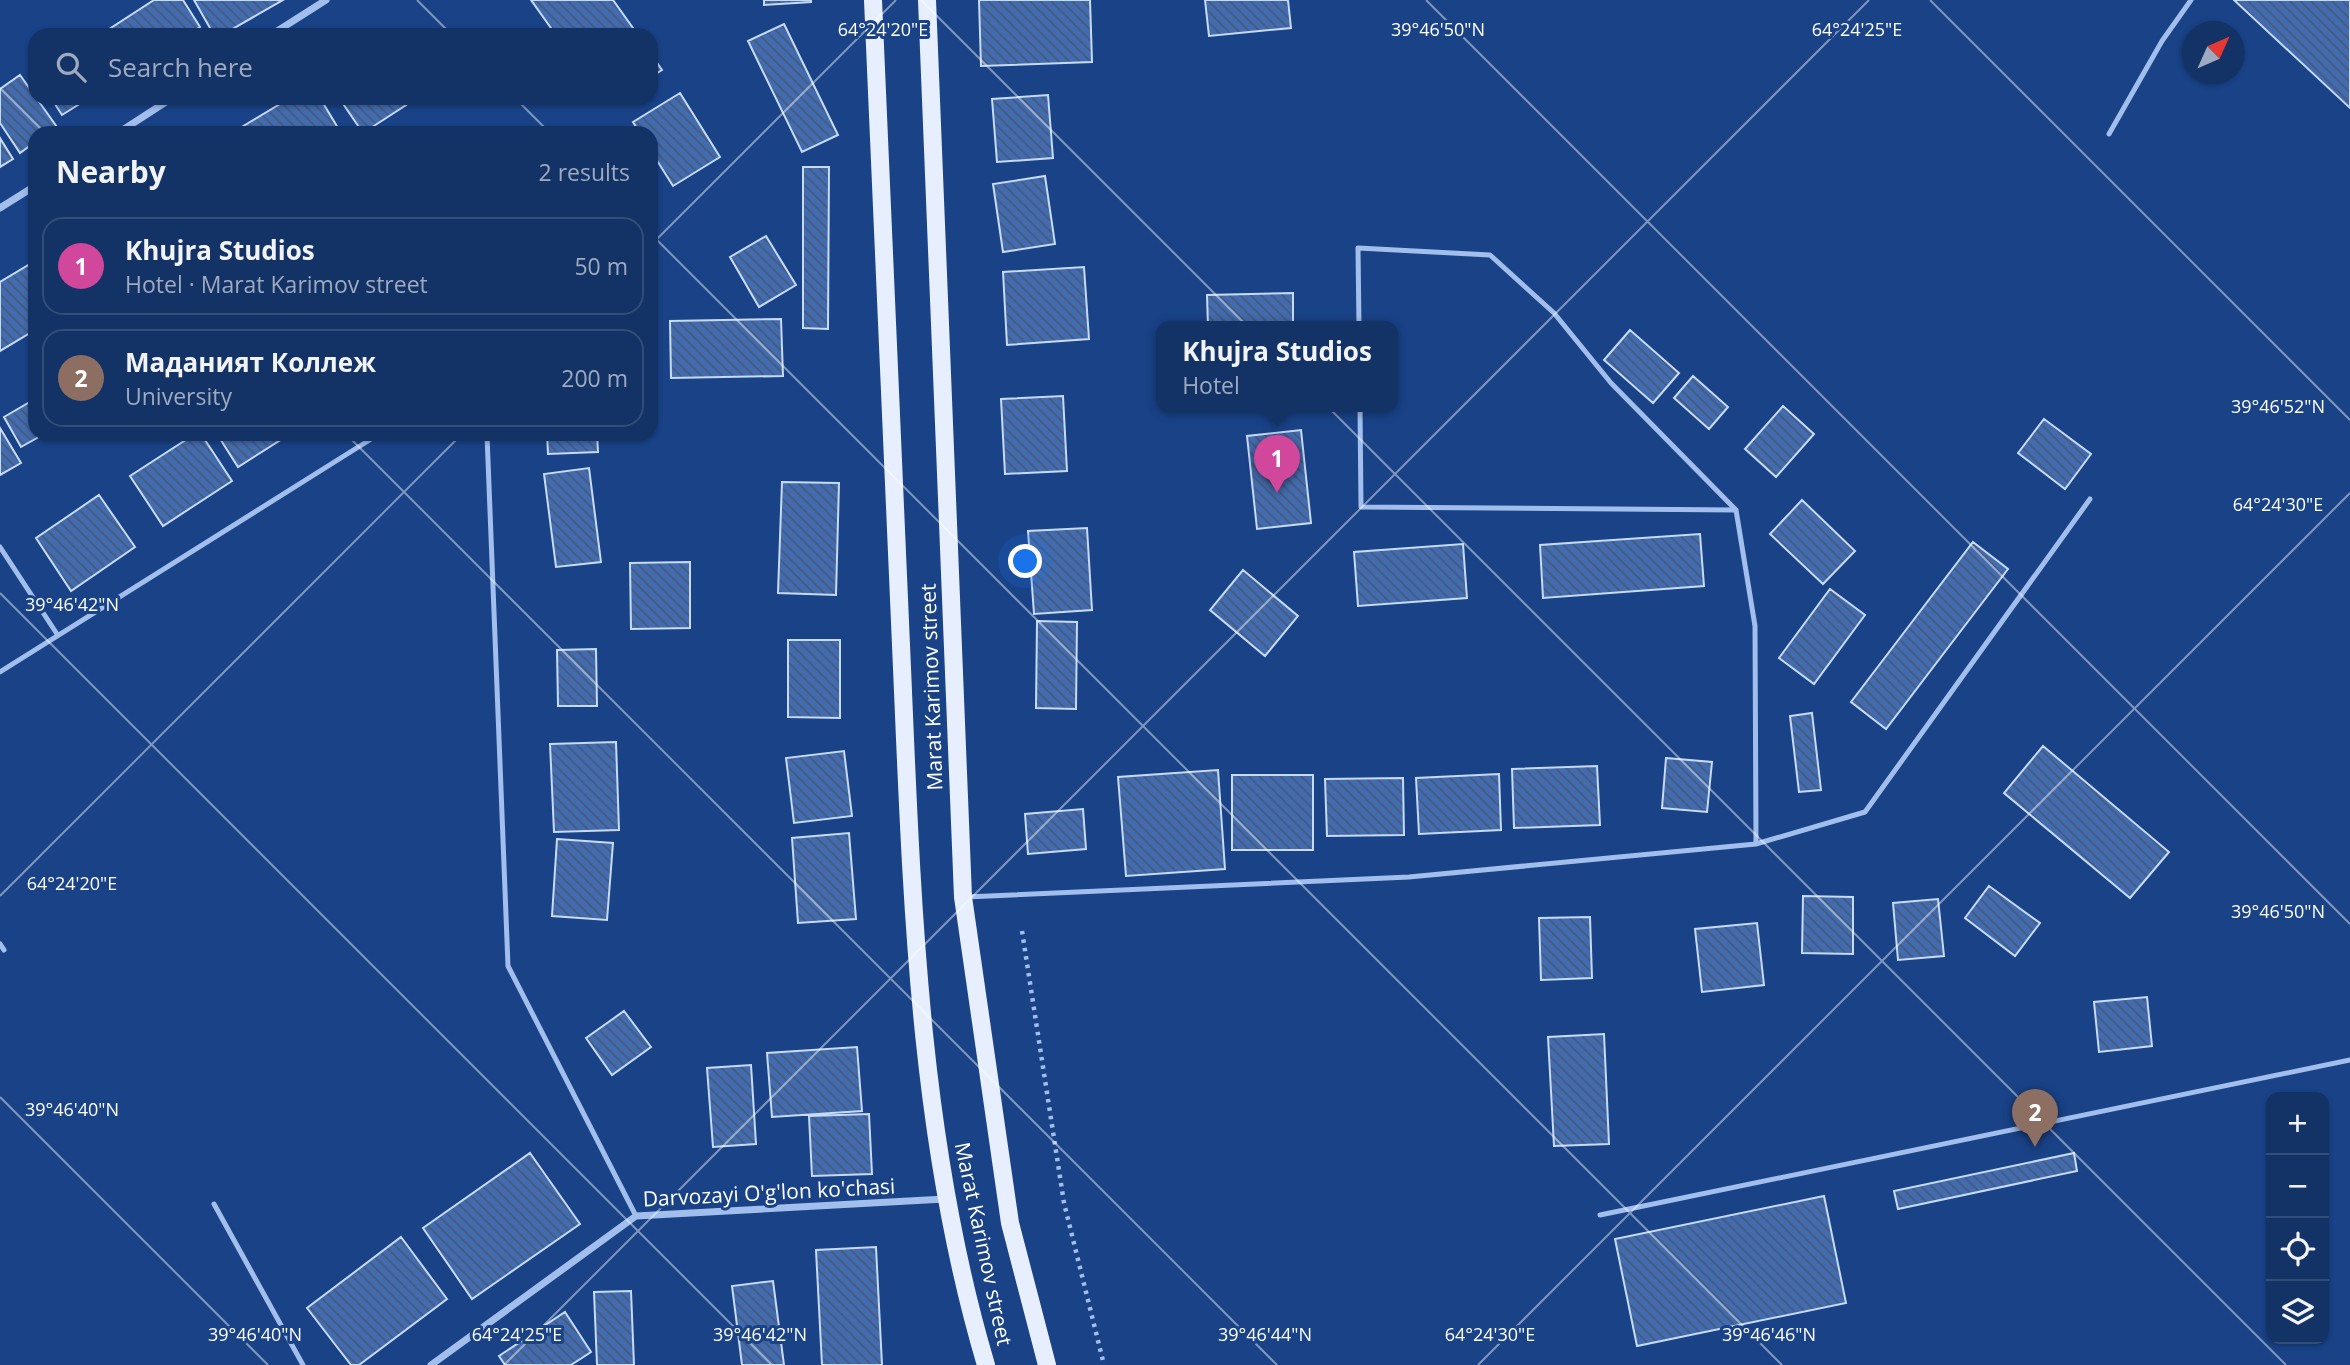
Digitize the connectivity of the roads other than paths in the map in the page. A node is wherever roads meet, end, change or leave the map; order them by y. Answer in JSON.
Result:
{"nodes":[{"id":1,"x":326,"y":0,"type":"edge"},
{"id":2,"x":873,"y":0,"type":"edge"},
{"id":3,"x":927,"y":0,"type":"edge"},
{"id":4,"x":2191,"y":0,"type":"edge"},
{"id":5,"x":282,"y":28,"type":"edge"},
{"id":6,"x":161,"y":105,"type":"edge"},
{"id":7,"x":129,"y":126,"type":"edge"},
{"id":8,"x":2109,"y":134,"type":"dead end"},
{"id":9,"x":28,"y":190,"type":"edge"},
{"id":10,"x":0,"y":208,"type":"edge"},
{"id":11,"x":1359,"y":321,"type":"edge"},
{"id":12,"x":1360,"y":412,"type":"edge"},
{"id":13,"x":368,"y":441,"type":"edge"},
{"id":14,"x":487,"y":441,"type":"edge"},
{"id":15,"x":2090,"y":499,"type":"dead end"},
{"id":16,"x":1736,"y":510,"type":"junction"},
{"id":17,"x":0,"y":547,"type":"edge"},
{"id":18,"x":57,"y":634,"type":"junction"},
{"id":19,"x":0,"y":672,"type":"edge"},
{"id":20,"x":1756,"y":844,"type":"junction"},
{"id":21,"x":963,"y":897,"type":"junction"},
{"id":22,"x":2350,"y":1060,"type":"edge"},
{"id":23,"x":947,"y":1199,"type":"junction"},
{"id":24,"x":214,"y":1204,"type":"dead end"},
{"id":25,"x":1601,"y":1215,"type":"dead end"},
{"id":26,"x":636,"y":1216,"type":"junction"},
{"id":27,"x":303,"y":1365,"type":"edge"},
{"id":28,"x":431,"y":1365,"type":"edge"},
{"id":29,"x":986,"y":1365,"type":"edge"},
{"id":30,"x":1047,"y":1365,"type":"edge"}],
"edges":[{"from":1,"to":5,"type":"street"},
{"from":2,"to":23,"type":"main road","name":"Marat Karimov street"},
{"from":3,"to":21,"type":"main road","name":"Marat Karimov street"},
{"from":4,"to":8,"type":"lane"},
{"from":6,"to":7,"type":"street"},
{"from":9,"to":10,"type":"street"},
{"from":11,"to":16,"type":"lane"},
{"from":12,"to":16,"type":"lane"},
{"from":13,"to":18,"type":"lane"},
{"from":14,"to":26,"type":"lane"},
{"from":15,"to":20,"type":"lane"},
{"from":16,"to":20,"type":"lane"},
{"from":17,"to":18,"type":"lane"},
{"from":18,"to":19,"type":"lane"},
{"from":20,"to":21,"type":"lane"},
{"from":21,"to":30,"type":"main road","name":"Marat Karimov street"},
{"from":22,"to":25,"type":"lane"},
{"from":23,"to":26,"type":"street","name":"Darvozayi O'g'lon ko'chasi"},
{"from":23,"to":29,"type":"main road","name":"Marat Karimov street"},
{"from":24,"to":27,"type":"lane"},
{"from":26,"to":28,"type":"street","name":"Darvozayi O'g'lon ko'chasi"}]}
